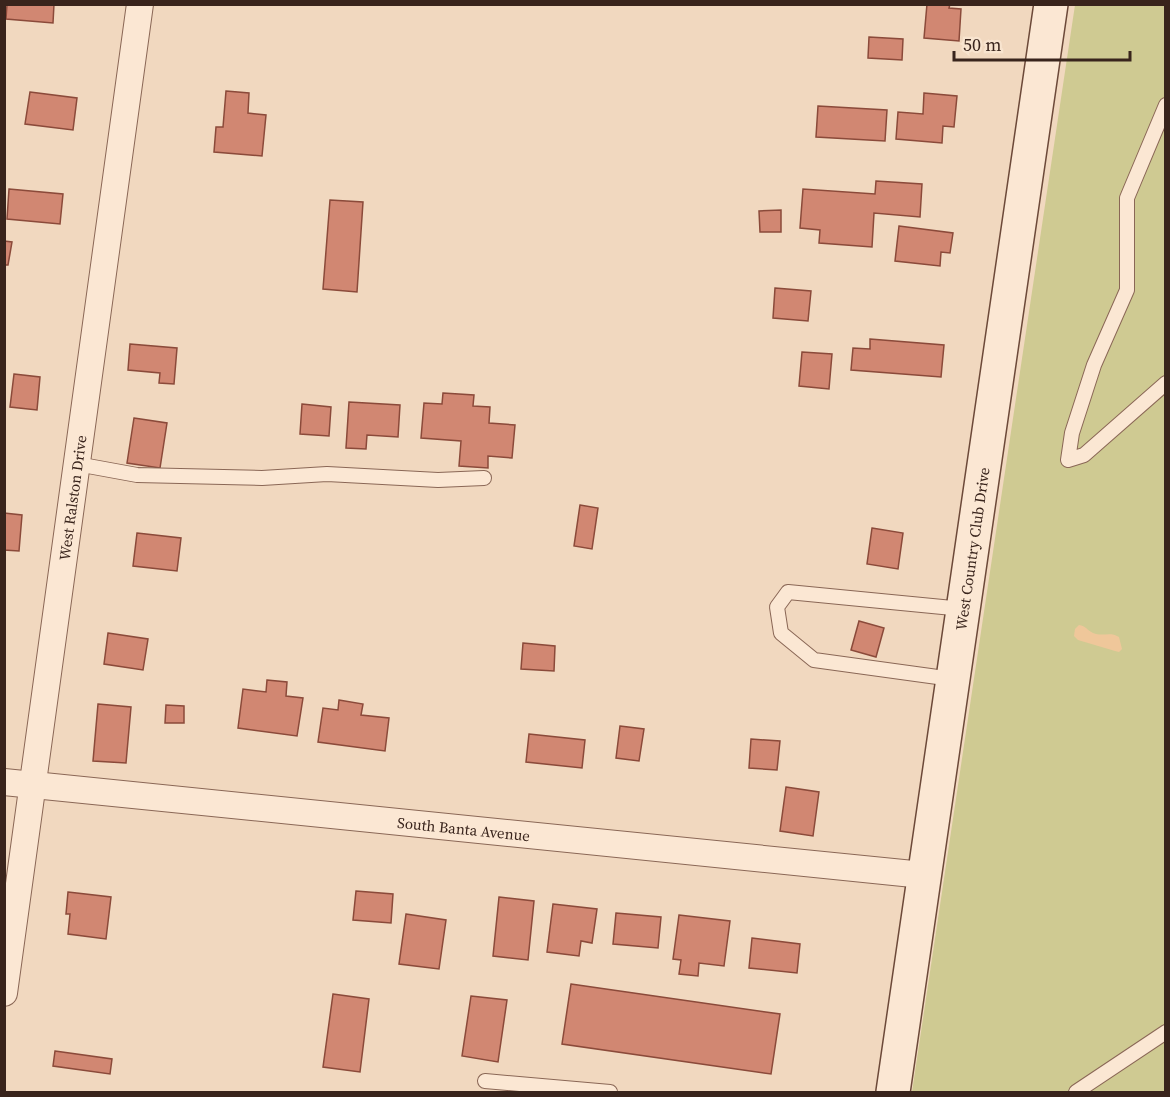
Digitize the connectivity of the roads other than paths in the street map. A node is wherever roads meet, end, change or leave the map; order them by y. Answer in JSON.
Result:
{"nodes":[{"id":1,"x":140,"y":4,"type":"edge"},
{"id":2,"x":1051,"y":4,"type":"edge"},
{"id":3,"x":1166,"y":105,"type":"edge"},
{"id":4,"x":1166,"y":383,"type":"edge"},
{"id":5,"x":76,"y":464,"type":"junction"},
{"id":6,"x":484,"y":478,"type":"dead end"},
{"id":7,"x":963,"y":609,"type":"junction"},
{"id":8,"x":952,"y":679,"type":"junction"},
{"id":9,"x":4,"y":782,"type":"edge"},
{"id":10,"x":33,"y":784,"type":"junction"},
{"id":11,"x":923,"y":875,"type":"junction"},
{"id":12,"x":4,"y":993,"type":"edge"},
{"id":13,"x":1166,"y":1032,"type":"edge"},
{"id":14,"x":485,"y":1081,"type":"dead end"},
{"id":15,"x":610,"y":1092,"type":"edge"},
{"id":16,"x":893,"y":1092,"type":"edge"},
{"id":17,"x":1076,"y":1092,"type":"edge"}],
"edges":[{"from":1,"to":5,"type":"street","name":"West Ralston Drive"},
{"from":2,"to":7,"type":"main road","name":"West Country Club Drive"},
{"from":3,"to":4,"type":"lane"},
{"from":5,"to":6,"type":"lane"},
{"from":5,"to":10,"type":"street","name":"West Ralston Drive"},
{"from":7,"to":8,"type":"main road","name":"West Country Club Drive"},
{"from":7,"to":8,"type":"lane"},
{"from":8,"to":11,"type":"main road","name":"West Country Club Drive"},
{"from":9,"to":10,"type":"street","name":"South Banta Avenue"},
{"from":10,"to":11,"type":"street","name":"South Banta Avenue"},
{"from":10,"to":12,"type":"street","name":"West Ralston Drive"},
{"from":11,"to":16,"type":"main road","name":"West Country Club Drive"},
{"from":13,"to":17,"type":"lane"},
{"from":14,"to":15,"type":"lane"}]}
